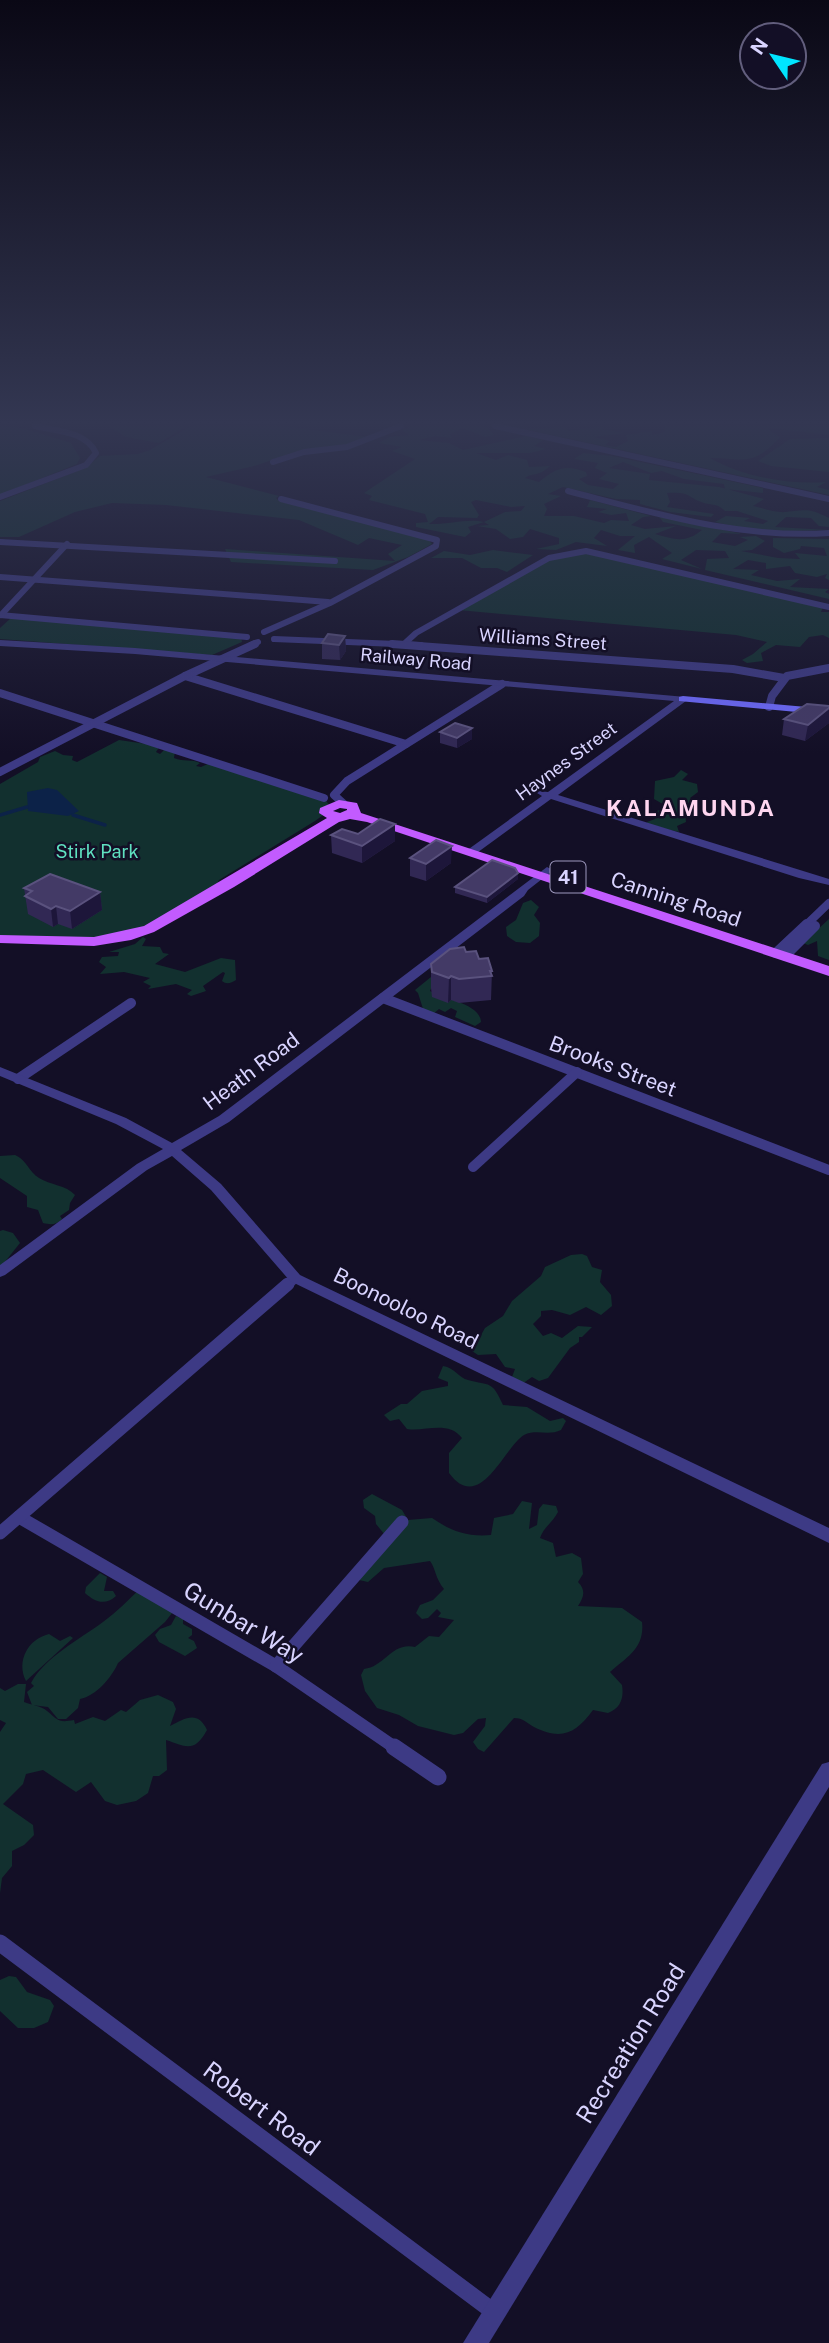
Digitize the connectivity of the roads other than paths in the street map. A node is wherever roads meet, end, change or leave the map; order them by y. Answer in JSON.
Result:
{"nodes":[{"id":1,"x":424,"y":535,"type":"edge"},
{"id":2,"x":0,"y":542,"type":"edge"},
{"id":3,"x":66,"y":544,"type":"junction"},
{"id":4,"x":335,"y":561,"type":"dead end"},
{"id":5,"x":0,"y":577,"type":"edge"},
{"id":6,"x":35,"y":578,"type":"junction"},
{"id":7,"x":328,"y":602,"type":"junction"},
{"id":8,"x":829,"y":607,"type":"edge"},
{"id":9,"x":0,"y":615,"type":"edge"},
{"id":10,"x":289,"y":622,"type":"junction"},
{"id":11,"x":264,"y":632,"type":"junction"},
{"id":12,"x":278,"y":636,"type":"junction"},
{"id":13,"x":252,"y":639,"type":"junction"},
{"id":14,"x":0,"y":643,"type":"edge"},
{"id":15,"x":404,"y":644,"type":"junction"},
{"id":16,"x":218,"y":658,"type":"junction"},
{"id":17,"x":829,"y":668,"type":"edge"},
{"id":18,"x":186,"y":676,"type":"junction"},
{"id":19,"x":785,"y":678,"type":"junction"},
{"id":20,"x":502,"y":684,"type":"junction"},
{"id":21,"x":0,"y":693,"type":"edge"},
{"id":22,"x":669,"y":698,"type":"junction"},
{"id":23,"x":683,"y":699,"type":"junction"},
{"id":24,"x":774,"y":707,"type":"junction"},
{"id":25,"x":829,"y":712,"type":"edge"},
{"id":26,"x":653,"y":717,"type":"junction"},
{"id":27,"x":93,"y":724,"type":"junction"},
{"id":28,"x":407,"y":744,"type":"junction"},
{"id":29,"x":0,"y":772,"type":"edge"},
{"id":30,"x":347,"y":781,"type":"junction"},
{"id":31,"x":543,"y":796,"type":"junction"},
{"id":32,"x":338,"y":809,"type":"junction"},
{"id":33,"x":469,"y":849,"type":"junction"},
{"id":34,"x":548,"y":875,"type":"junction"},
{"id":35,"x":803,"y":876,"type":"junction"},
{"id":36,"x":829,"y":882,"type":"edge"},
{"id":37,"x":829,"y":888,"type":"edge"},
{"id":38,"x":829,"y":903,"type":"edge"},
{"id":39,"x":829,"y":912,"type":"edge"},
{"id":40,"x":0,"y":939,"type":"edge"},
{"id":41,"x":782,"y":953,"type":"junction"},
{"id":42,"x":829,"y":965,"type":"edge"},
{"id":43,"x":829,"y":971,"type":"edge"},
{"id":44,"x":383,"y":998,"type":"junction"},
{"id":45,"x":131,"y":1003,"type":"dead end"},
{"id":46,"x":0,"y":1071,"type":"edge"},
{"id":47,"x":577,"y":1073,"type":"junction"},
{"id":48,"x":18,"y":1079,"type":"junction"},
{"id":49,"x":174,"y":1150,"type":"junction"},
{"id":50,"x":473,"y":1167,"type":"dead end"},
{"id":51,"x":829,"y":1170,"type":"edge"},
{"id":52,"x":0,"y":1272,"type":"edge"},
{"id":53,"x":295,"y":1278,"type":"junction"},
{"id":54,"x":19,"y":1517,"type":"junction"},
{"id":55,"x":402,"y":1522,"type":"dead end"},
{"id":56,"x":0,"y":1533,"type":"edge"},
{"id":57,"x":829,"y":1536,"type":"edge"},
{"id":58,"x":275,"y":1666,"type":"junction"},
{"id":59,"x":829,"y":1770,"type":"edge"},
{"id":60,"x":438,"y":1777,"type":"dead end"},
{"id":61,"x":0,"y":1943,"type":"edge"},
{"id":62,"x":494,"y":2312,"type":"junction"},
{"id":63,"x":475,"y":2343,"type":"edge"}],
"edges":[{"from":1,"to":7,"type":"street"},
{"from":2,"to":3,"type":"street"},
{"from":3,"to":4,"type":"street"},
{"from":3,"to":6,"type":"street"},
{"from":5,"to":6,"type":"street"},
{"from":6,"to":7,"type":"street"},
{"from":6,"to":9,"type":"street"},
{"from":7,"to":10,"type":"street"},
{"from":8,"to":15,"type":"street"},
{"from":9,"to":13,"type":"street"},
{"from":10,"to":11,"type":"street"},
{"from":10,"to":12,"type":"street"},
{"from":11,"to":12,"type":"street"},
{"from":11,"to":13,"type":"street"},
{"from":12,"to":13,"type":"street"},
{"from":12,"to":15,"type":"street","name":"Williams Street"},
{"from":13,"to":16,"type":"street"},
{"from":14,"to":16,"type":"street","name":"Railway Road"},
{"from":15,"to":19,"type":"street","name":"Williams Street"},
{"from":16,"to":18,"type":"street"},
{"from":16,"to":20,"type":"street","name":"Railway Road"},
{"from":17,"to":19,"type":"street"},
{"from":18,"to":27,"type":"street"},
{"from":18,"to":28,"type":"street"},
{"from":19,"to":24,"type":"street"},
{"from":20,"to":22,"type":"street","name":"Railway Road"},
{"from":20,"to":28,"type":"street"},
{"from":21,"to":27,"type":"street"},
{"from":22,"to":23,"type":"street","name":"Railway Road"},
{"from":22,"to":26,"type":"street","name":"Haynes Street"},
{"from":23,"to":24,"type":"main road","name":"Railway Road"},
{"from":23,"to":26,"type":"street","name":"Haynes Street"},
{"from":24,"to":25,"type":"main road","name":"Railway Road"},
{"from":26,"to":31,"type":"street","name":"Haynes Street"},
{"from":27,"to":29,"type":"street"},
{"from":27,"to":32,"type":"street"},
{"from":28,"to":30,"type":"street"},
{"from":30,"to":32,"type":"street"},
{"from":30,"to":32,"type":"street"},
{"from":31,"to":33,"type":"street","name":"Haynes Street"},
{"from":31,"to":35,"type":"street"},
{"from":32,"to":33,"type":"main road","name":"Canning Road","number":"41"},
{"from":32,"to":40,"type":"main road"},
{"from":33,"to":34,"type":"main road","name":"Canning Road","number":"41"},
{"from":34,"to":41,"type":"main road","name":"Canning Road","number":"41"},
{"from":34,"to":44,"type":"street","name":"Heath Road"},
{"from":35,"to":36,"type":"street"},
{"from":35,"to":37,"type":"street"},
{"from":38,"to":41,"type":"street"},
{"from":39,"to":41,"type":"street"},
{"from":41,"to":42,"type":"main road","name":"Canning Road","number":"41"},
{"from":41,"to":43,"type":"main road","name":"Canning Road","number":"41"},
{"from":44,"to":47,"type":"street","name":"Brooks Street"},
{"from":44,"to":49,"type":"street","name":"Heath Road"},
{"from":45,"to":48,"type":"street"},
{"from":46,"to":48,"type":"street","name":"Boonooloo Road"},
{"from":47,"to":50,"type":"street"},
{"from":47,"to":51,"type":"street","name":"Brooks Street"},
{"from":48,"to":49,"type":"street","name":"Boonooloo Road"},
{"from":49,"to":52,"type":"street","name":"Heath Road"},
{"from":49,"to":53,"type":"street","name":"Boonooloo Road"},
{"from":53,"to":54,"type":"street"},
{"from":53,"to":57,"type":"street","name":"Boonooloo Road"},
{"from":54,"to":56,"type":"street"},
{"from":54,"to":58,"type":"street","name":"Gunbar Way"},
{"from":55,"to":58,"type":"street"},
{"from":58,"to":60,"type":"street","name":"Gunbar Way"},
{"from":59,"to":62,"type":"street","name":"Recreation Road"},
{"from":61,"to":62,"type":"street","name":"Robert Road"},
{"from":62,"to":63,"type":"street","name":"Recreation Road"}]}
